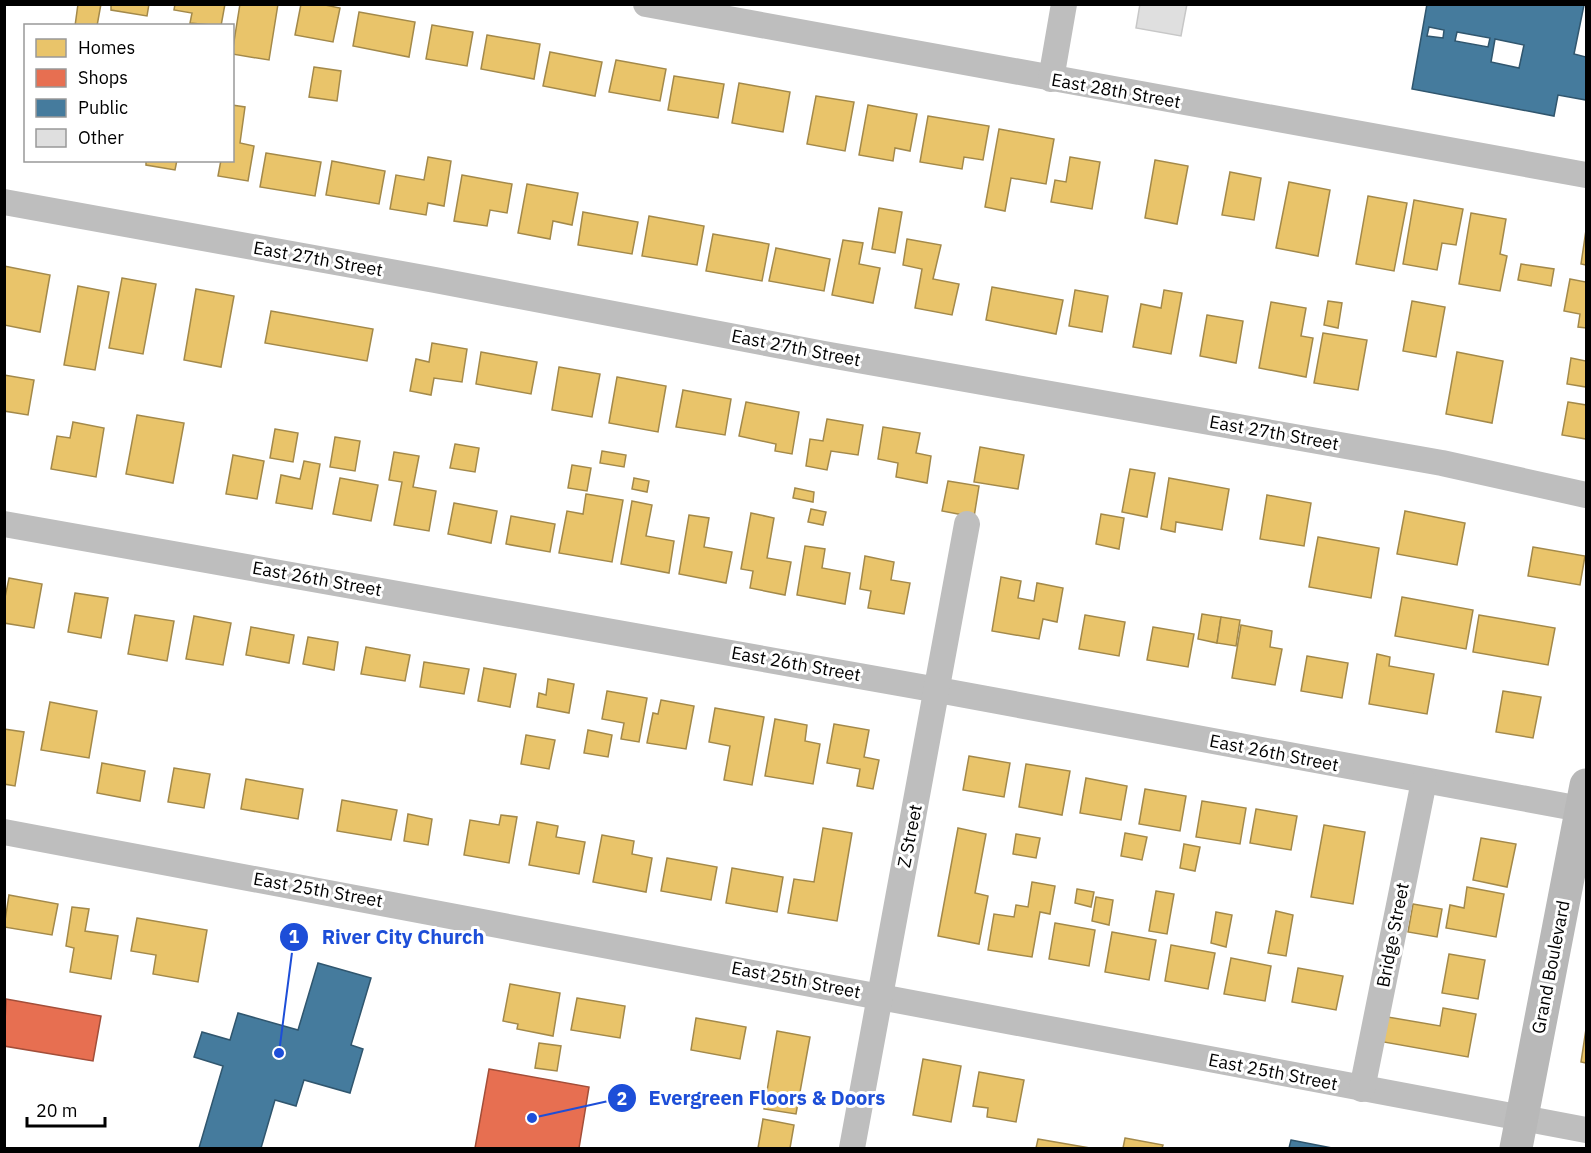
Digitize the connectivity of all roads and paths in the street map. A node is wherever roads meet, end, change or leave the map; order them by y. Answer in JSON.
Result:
{"nodes":[{"id":1,"x":646,"y":4,"type":"edge"},
{"id":2,"x":1064,"y":4,"type":"edge"},
{"id":3,"x":1051,"y":79,"type":"junction"},
{"id":4,"x":1587,"y":175,"type":"edge"},
{"id":5,"x":4,"y":202,"type":"edge"},
{"id":6,"x":1587,"y":495,"type":"edge"},
{"id":7,"x":4,"y":524,"type":"edge"},
{"id":8,"x":967,"y":524,"type":"dead end"},
{"id":9,"x":938,"y":690,"type":"junction"},
{"id":10,"x":1424,"y":781,"type":"junction"},
{"id":11,"x":1585,"y":801,"type":"edge"},
{"id":12,"x":4,"y":832,"type":"edge"},
{"id":13,"x":879,"y":996,"type":"junction"},
{"id":14,"x":1362,"y":1089,"type":"junction"},
{"id":15,"x":1587,"y":1130,"type":"edge"},
{"id":16,"x":1519,"y":1134,"type":"edge"},
{"id":17,"x":852,"y":1149,"type":"edge"}],
"edges":[{"from":1,"to":3,"type":"street","name":"East 28th Street"},
{"from":2,"to":3,"type":"street"},
{"from":3,"to":4,"type":"street","name":"East 28th Street"},
{"from":5,"to":6,"type":"street","name":"East 27th Street"},
{"from":7,"to":9,"type":"street","name":"East 26th Street"},
{"from":8,"to":9,"type":"street","name":"Z Street"},
{"from":9,"to":10,"type":"street","name":"East 26th Street"},
{"from":9,"to":13,"type":"street","name":"Z Street"},
{"from":10,"to":11,"type":"street","name":"East 26th Street"},
{"from":10,"to":14,"type":"street","name":"Bridge Street"},
{"from":11,"to":16,"type":"main road","name":"Grand Boulevard"},
{"from":12,"to":13,"type":"street","name":"East 25th Street"},
{"from":13,"to":14,"type":"street","name":"East 25th Street"},
{"from":13,"to":17,"type":"street","name":"Z Street"},
{"from":14,"to":16,"type":"street","name":"East 25th Street"},
{"from":15,"to":16,"type":"street","name":"East 25th Street"}]}
